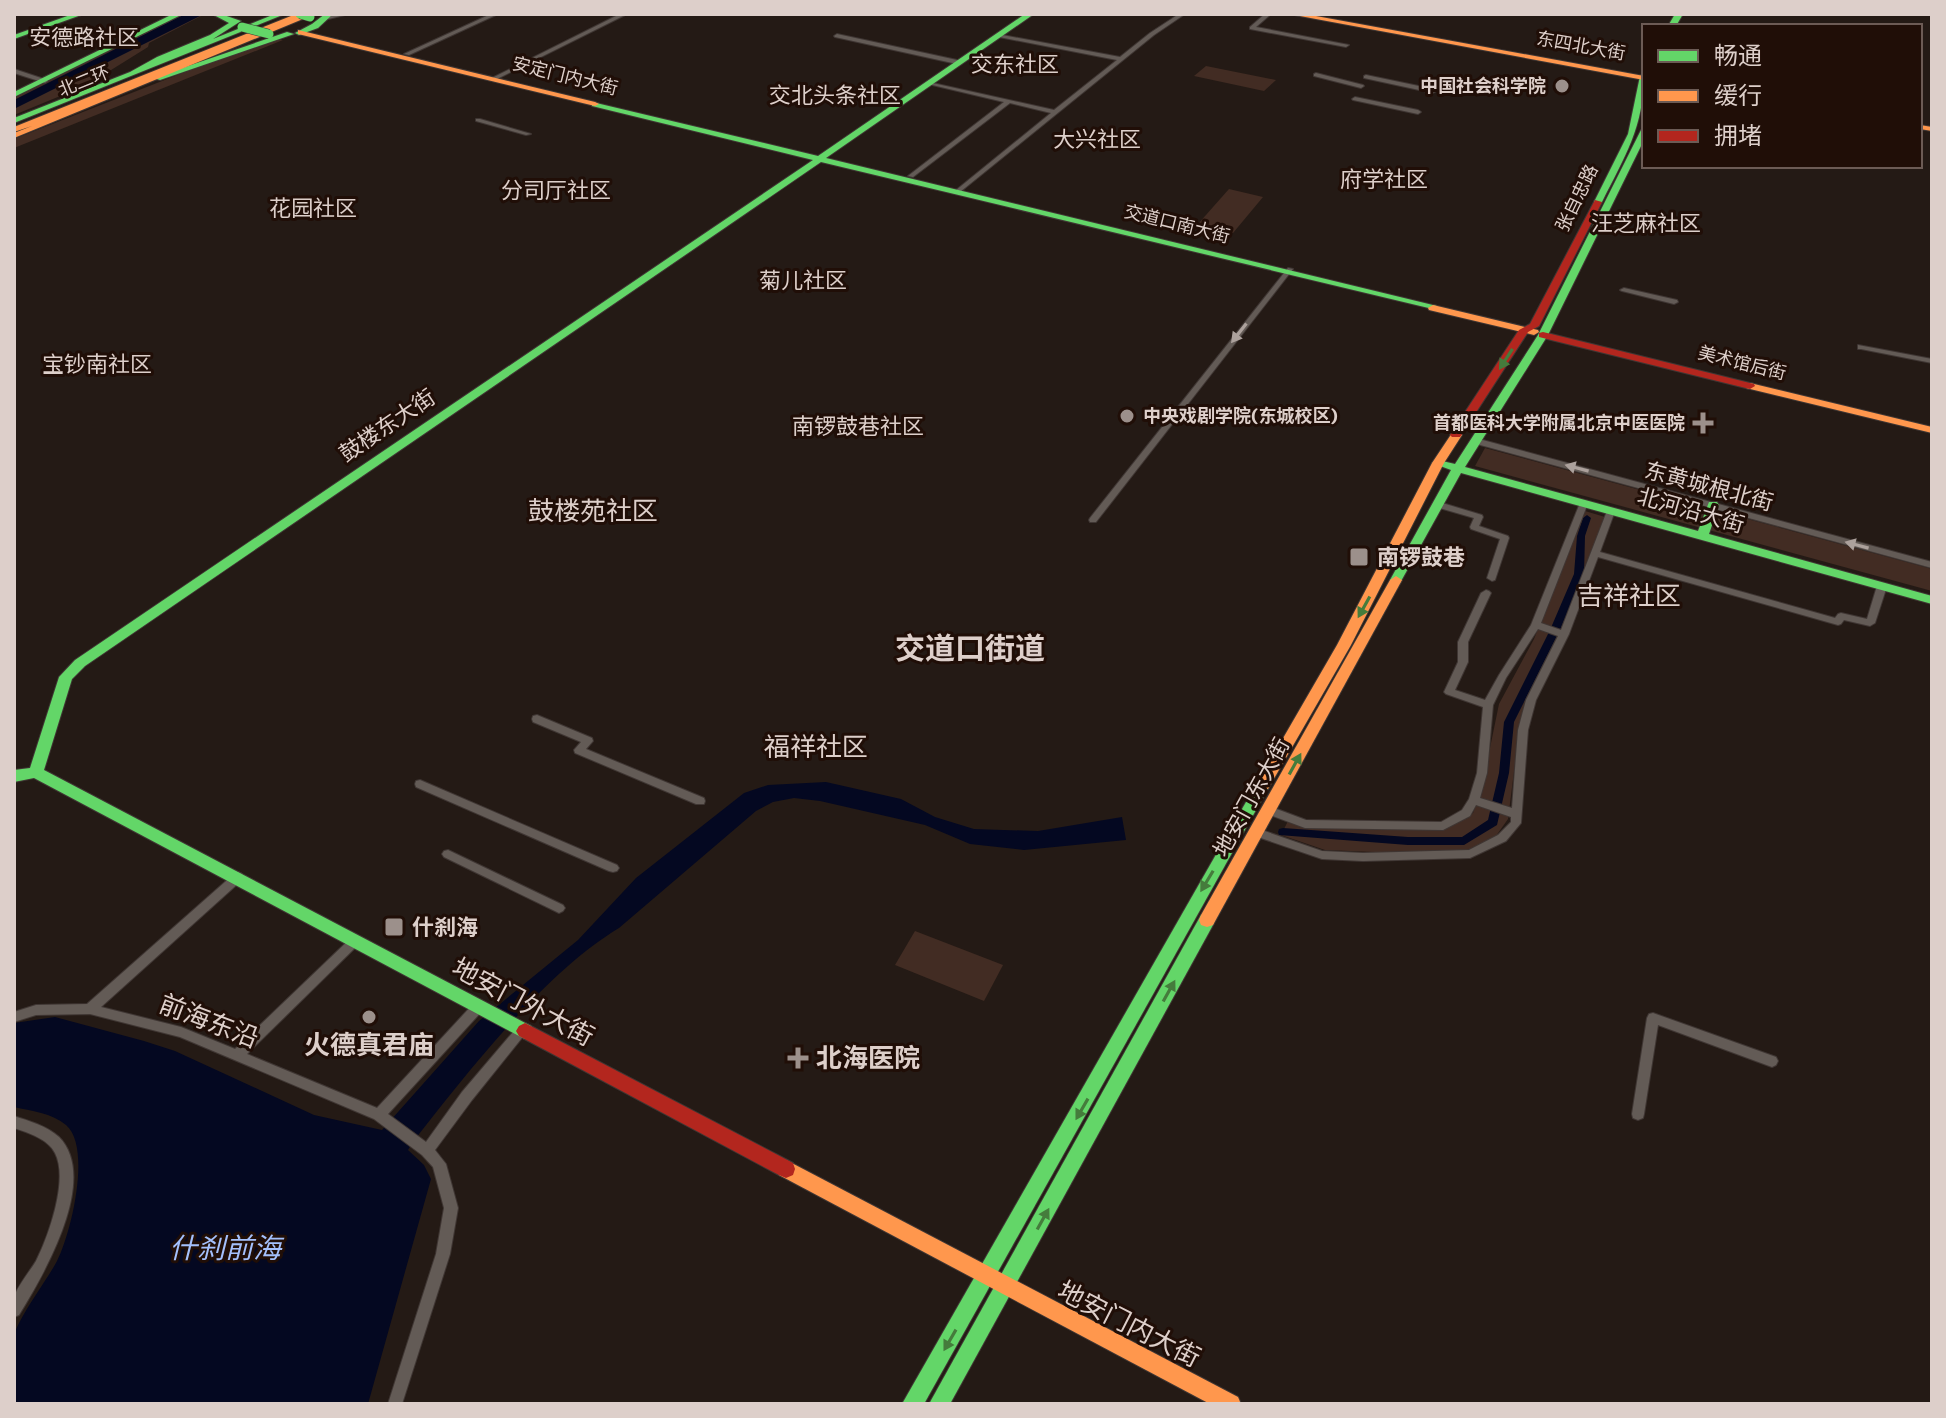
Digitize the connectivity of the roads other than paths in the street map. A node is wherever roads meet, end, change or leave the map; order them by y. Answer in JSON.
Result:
{"nodes":[{"id":1,"x":80,"y":14,"type":"edge"},
{"id":2,"x":281,"y":14,"type":"edge"},
{"id":3,"x":292,"y":14,"type":"edge"},
{"id":4,"x":346,"y":14,"type":"edge"},
{"id":5,"x":495,"y":14,"type":"edge"},
{"id":6,"x":624,"y":14,"type":"edge"},
{"id":7,"x":1030,"y":14,"type":"edge"},
{"id":8,"x":1042,"y":14,"type":"edge"},
{"id":9,"x":1182,"y":14,"type":"edge"},
{"id":10,"x":1268,"y":14,"type":"edge"},
{"id":11,"x":1293,"y":14,"type":"edge"},
{"id":12,"x":176,"y":15,"type":"edge"},
{"id":13,"x":231,"y":19,"type":"edge"},
{"id":14,"x":310,"y":21,"type":"edge"},
{"id":15,"x":837,"y":36,"type":"dead end"},
{"id":16,"x":1004,"y":36,"type":"junction"},
{"id":17,"x":14,"y":37,"type":"edge"},
{"id":18,"x":1346,"y":45,"type":"dead end"},
{"id":19,"x":407,"y":54,"type":"junction"},
{"id":20,"x":1121,"y":59,"type":"junction"},
{"id":21,"x":957,"y":62,"type":"junction"},
{"id":22,"x":14,"y":71,"type":"edge"},
{"id":23,"x":134,"y":72,"type":"junction"},
{"id":24,"x":1316,"y":75,"type":"dead end"},
{"id":25,"x":1366,"y":77,"type":"dead end"},
{"id":26,"x":1642,"y":77,"type":"edge"},
{"id":27,"x":157,"y":78,"type":"junction"},
{"id":28,"x":496,"y":78,"type":"junction"},
{"id":29,"x":45,"y":81,"type":"junction"},
{"id":30,"x":1642,"y":82,"type":"edge"},
{"id":31,"x":935,"y":84,"type":"junction"},
{"id":32,"x":1361,"y":86,"type":"dead end"},
{"id":33,"x":91,"y":90,"type":"junction"},
{"id":34,"x":1433,"y":91,"type":"dead end"},
{"id":35,"x":14,"y":95,"type":"edge"},
{"id":36,"x":1355,"y":99,"type":"dead end"},
{"id":37,"x":1009,"y":101,"type":"junction"},
{"id":38,"x":59,"y":112,"type":"junction"},
{"id":39,"x":1055,"y":112,"type":"junction"},
{"id":40,"x":1418,"y":112,"type":"dead end"},
{"id":41,"x":478,"y":120,"type":"dead end"},
{"id":42,"x":14,"y":129,"type":"edge"},
{"id":43,"x":528,"y":134,"type":"dead end"},
{"id":44,"x":1642,"y":136,"type":"edge"},
{"id":45,"x":825,"y":158,"type":"junction"},
{"id":46,"x":911,"y":176,"type":"junction"},
{"id":47,"x":960,"y":190,"type":"junction"},
{"id":48,"x":1289,"y":270,"type":"junction"},
{"id":49,"x":1624,"y":290,"type":"dead end"},
{"id":50,"x":1674,"y":302,"type":"dead end"},
{"id":51,"x":1526,"y":328,"type":"junction"},
{"id":52,"x":1544,"y":333,"type":"junction"},
{"id":53,"x":1861,"y":347,"type":"dead end"},
{"id":54,"x":1932,"y":361,"type":"edge"},
{"id":55,"x":1932,"y":428,"type":"edge"},
{"id":56,"x":1476,"y":441,"type":"junction"},
{"id":57,"x":1438,"y":463,"type":"junction"},
{"id":58,"x":1458,"y":468,"type":"junction"},
{"id":59,"x":1584,"y":503,"type":"junction"},
{"id":60,"x":1439,"y":505,"type":"junction"},
{"id":61,"x":1713,"y":505,"type":"junction"},
{"id":62,"x":1611,"y":511,"type":"junction"},
{"id":63,"x":1093,"y":520,"type":"dead end"},
{"id":64,"x":1702,"y":536,"type":"junction"},
{"id":65,"x":1595,"y":553,"type":"junction"},
{"id":66,"x":1932,"y":565,"type":"edge"},
{"id":67,"x":1492,"y":578,"type":"dead end"},
{"id":68,"x":1882,"y":586,"type":"junction"},
{"id":69,"x":1486,"y":593,"type":"dead end"},
{"id":70,"x":1932,"y":600,"type":"edge"},
{"id":71,"x":1536,"y":625,"type":"junction"},
{"id":72,"x":1564,"y":634,"type":"junction"},
{"id":73,"x":1488,"y":705,"type":"junction"},
{"id":74,"x":537,"y":719,"type":"dead end"},
{"id":75,"x":36,"y":772,"type":"junction"},
{"id":76,"x":14,"y":776,"type":"edge"},
{"id":77,"x":420,"y":784,"type":"dead end"},
{"id":78,"x":1474,"y":800,"type":"junction"},
{"id":79,"x":700,"y":801,"type":"dead end"},
{"id":80,"x":1269,"y":810,"type":"junction"},
{"id":81,"x":1516,"y":814,"type":"junction"},
{"id":82,"x":1256,"y":832,"type":"junction"},
{"id":83,"x":448,"y":854,"type":"dead end"},
{"id":84,"x":613,"y":868,"type":"dead end"},
{"id":85,"x":238,"y":877,"type":"junction"},
{"id":86,"x":559,"y":908,"type":"dead end"},
{"id":87,"x":356,"y":940,"type":"junction"},
{"id":88,"x":479,"y":1006,"type":"junction"},
{"id":89,"x":90,"y":1009,"type":"junction"},
{"id":90,"x":14,"y":1017,"type":"edge"},
{"id":91,"x":523,"y":1029,"type":"junction"},
{"id":92,"x":237,"y":1055,"type":"junction"},
{"id":93,"x":1772,"y":1061,"type":"dead end"},
{"id":94,"x":1638,"y":1114,"type":"dead end"},
{"id":95,"x":379,"y":1115,"type":"junction"},
{"id":96,"x":14,"y":1122,"type":"edge"},
{"id":97,"x":427,"y":1151,"type":"junction"},
{"id":98,"x":988,"y":1275,"type":"junction"},
{"id":99,"x":1005,"y":1287,"type":"junction"},
{"id":100,"x":14,"y":1310,"type":"edge"},
{"id":101,"x":395,"y":1404,"type":"edge"},
{"id":102,"x":912,"y":1404,"type":"edge"},
{"id":103,"x":939,"y":1404,"type":"edge"},
{"id":104,"x":1231,"y":1404,"type":"edge"}],
"edges":[{"from":1,"to":17,"type":"main road"},
{"from":2,"to":23,"type":"main road"},
{"from":3,"to":38,"type":"main road","name":"北二环"},
{"from":4,"to":14,"type":"street"},
{"from":5,"to":19,"type":"street"},
{"from":6,"to":28,"type":"street"},
{"from":7,"to":16,"type":"main road"},
{"from":8,"to":16,"type":"main road"},
{"from":9,"to":20,"type":"street"},
{"from":10,"to":18,"type":"street"},
{"from":11,"to":26,"type":"main road","name":"东四北大街"},
{"from":12,"to":29,"type":"main road"},
{"from":13,"to":14,"type":"main road","bridge":true},
{"from":13,"to":23,"type":"main road"},
{"from":14,"to":19,"type":"main road","name":"安定门内大街"},
{"from":14,"to":27,"type":"main road"},
{"from":14,"to":27,"type":"main road"},
{"from":14,"to":28,"type":"main road","name":"安定门内大街"},
{"from":14,"to":42,"type":"main road","name":"北二环"},
{"from":15,"to":21,"type":"street"},
{"from":16,"to":20,"type":"street"},
{"from":16,"to":21,"type":"main road"},
{"from":16,"to":31,"type":"main road"},
{"from":19,"to":28,"type":"main road","name":"安定门内大街"},
{"from":20,"to":39,"type":"street"},
{"from":21,"to":31,"type":"main road"},
{"from":22,"to":29,"type":"street"},
{"from":23,"to":33,"type":"main road"},
{"from":24,"to":32,"type":"street"},
{"from":25,"to":34,"type":"street"},
{"from":27,"to":38,"type":"main road"},
{"from":28,"to":45,"type":"main road","name":"安定门内大街"},
{"from":29,"to":35,"type":"main road"},
{"from":30,"to":51,"type":"main road","name":"张自忠路"},
{"from":31,"to":37,"type":"street"},
{"from":31,"to":45,"type":"main road","name":"鼓楼东大街"},
{"from":33,"to":38,"type":"main road"},
{"from":33,"to":42,"type":"main road"},
{"from":36,"to":40,"type":"street"},
{"from":37,"to":39,"type":"street"},
{"from":37,"to":46,"type":"street"},
{"from":38,"to":42,"type":"main road","name":"北二环"},
{"from":39,"to":47,"type":"street"},
{"from":41,"to":43,"type":"street"},
{"from":44,"to":52,"type":"main road","name":"张自忠路"},
{"from":45,"to":46,"type":"main road","name":"交道口南大街"},
{"from":45,"to":47,"type":"main road","name":"交道口南大街"},
{"from":45,"to":75,"type":"main road","name":"鼓楼东大街"},
{"from":46,"to":47,"type":"main road","name":"交道口南大街"},
{"from":47,"to":48,"type":"main road","name":"交道口南大街"},
{"from":48,"to":51,"type":"main road","name":"交道口南大街"},
{"from":48,"to":63,"type":"street","one_way":true},
{"from":49,"to":50,"type":"street"},
{"from":51,"to":52,"type":"main road","name":"美术馆后街"},
{"from":51,"to":57,"type":"main road","name":"地安门东大街","one_way":true},
{"from":52,"to":55,"type":"main road","name":"美术馆后街"},
{"from":52,"to":56,"type":"main road","name":"地安门东大街"},
{"from":53,"to":54,"type":"street"},
{"from":56,"to":58,"type":"main road","name":"地安门东大街"},
{"from":61,"to":56,"type":"street","name":"东黄城根北街","one_way":true},
{"from":57,"to":58,"type":"main road","name":"北河沿大街"},
{"from":57,"to":98,"type":"main road","name":"地安门东大街","one_way":true},
{"from":58,"to":59,"type":"main road","name":"北河沿大街"},
{"from":58,"to":60,"type":"main road","name":"地安门东大街"},
{"from":59,"to":62,"type":"main road","name":"北河沿大街"},
{"from":59,"to":71,"type":"street"},
{"from":60,"to":67,"type":"street"},
{"from":80,"to":60,"type":"main road","name":"地安门东大街","one_way":true},
{"from":61,"to":64,"type":"main road"},
{"from":66,"to":61,"type":"street","name":"东黄城根北街","one_way":true},
{"from":62,"to":64,"type":"main road","name":"北河沿大街"},
{"from":62,"to":65,"type":"street"},
{"from":64,"to":68,"type":"main road","name":"北河沿大街"},
{"from":65,"to":68,"type":"street"},
{"from":65,"to":72,"type":"street"},
{"from":68,"to":70,"type":"main road","name":"北河沿大街"},
{"from":69,"to":73,"type":"street"},
{"from":71,"to":72,"type":"street"},
{"from":71,"to":73,"type":"street"},
{"from":72,"to":81,"type":"street"},
{"from":73,"to":78,"type":"street"},
{"from":74,"to":79,"type":"street"},
{"from":75,"to":76,"type":"main road"},
{"from":75,"to":85,"type":"main road","name":"地安门外大街"},
{"from":77,"to":84,"type":"street"},
{"from":78,"to":80,"type":"street"},
{"from":78,"to":81,"type":"street"},
{"from":80,"to":82,"type":"main road","name":"地安门东大街"},
{"from":81,"to":82,"type":"street"},
{"from":99,"to":82,"type":"main road","name":"地安门东大街","one_way":true},
{"from":83,"to":86,"type":"street"},
{"from":85,"to":87,"type":"main road","name":"地安门外大街"},
{"from":85,"to":89,"type":"street"},
{"from":87,"to":88,"type":"main road","name":"地安门外大街"},
{"from":87,"to":92,"type":"street"},
{"from":88,"to":91,"type":"main road","name":"地安门外大街"},
{"from":88,"to":95,"type":"street"},
{"from":89,"to":90,"type":"street","name":"前海东沿"},
{"from":89,"to":92,"type":"street","name":"前海东沿"},
{"from":91,"to":97,"type":"street"},
{"from":91,"to":98,"type":"main road","name":"地安门外大街"},
{"from":92,"to":95,"type":"street","name":"前海东沿"},
{"from":93,"to":94,"type":"street"},
{"from":95,"to":97,"type":"street","name":"前海东沿"},
{"from":96,"to":100,"type":"street"},
{"from":97,"to":101,"type":"street"},
{"from":98,"to":99,"type":"main road","name":"地安门外大街"},
{"from":98,"to":102,"type":"main road","name":"地安门东大街","one_way":true},
{"from":99,"to":103,"type":"main road","name":"地安门东大街"},
{"from":99,"to":104,"type":"main road","name":"地安门内大街"}]}
